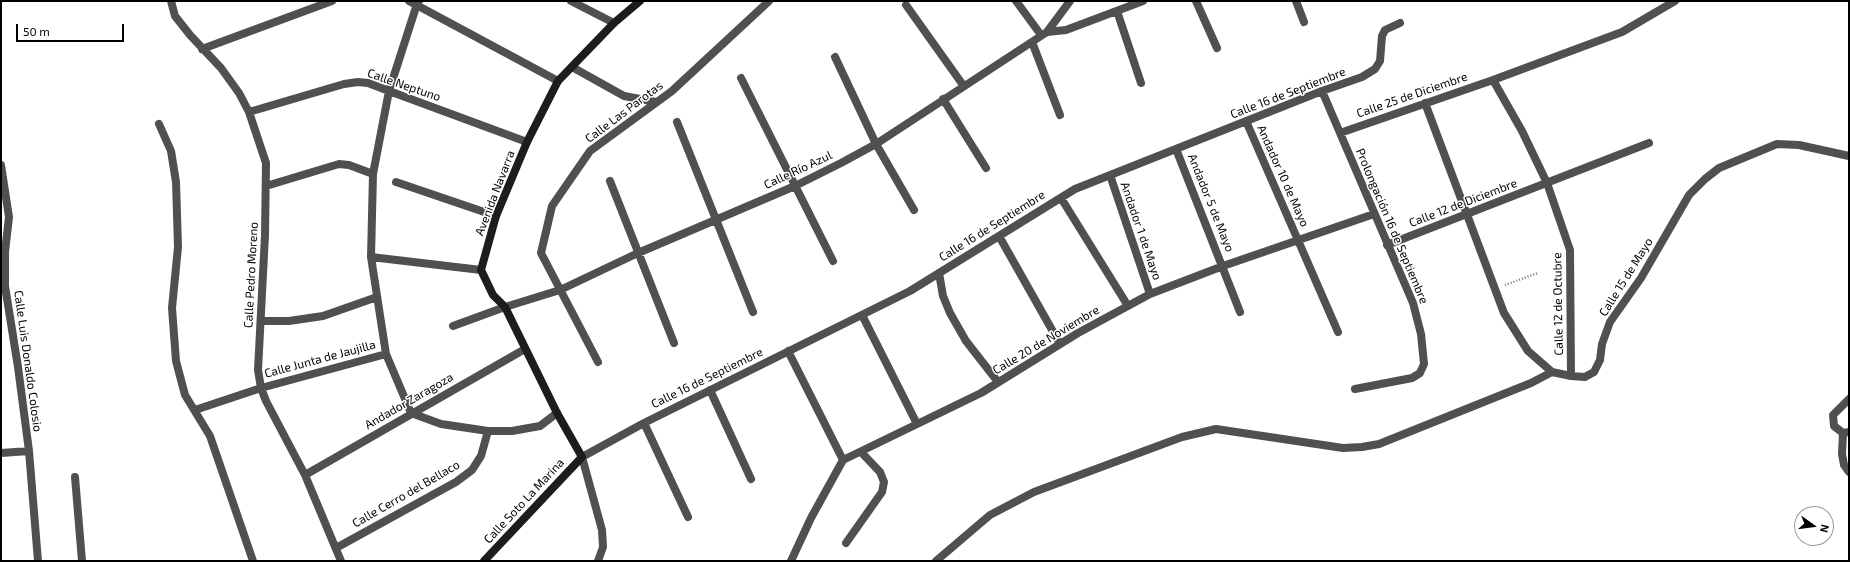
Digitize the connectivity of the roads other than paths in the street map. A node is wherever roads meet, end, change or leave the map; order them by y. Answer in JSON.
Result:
{"nodes":[{"id":1,"x":171,"y":1,"type":"edge"},
{"id":2,"x":332,"y":1,"type":"edge"},
{"id":3,"x":571,"y":1,"type":"edge"},
{"id":4,"x":640,"y":1,"type":"edge"},
{"id":5,"x":768,"y":1,"type":"edge"},
{"id":6,"x":1016,"y":1,"type":"edge"},
{"id":7,"x":1070,"y":1,"type":"edge"},
{"id":8,"x":1143,"y":1,"type":"edge"},
{"id":9,"x":1196,"y":1,"type":"edge"},
{"id":10,"x":1296,"y":1,"type":"edge"},
{"id":11,"x":1675,"y":1,"type":"edge"},
{"id":12,"x":415,"y":2,"type":"edge"},
{"id":13,"x":906,"y":6,"type":"dead end"},
{"id":14,"x":1117,"y":11,"type":"junction"},
{"id":15,"x":1304,"y":22,"type":"dead end"},
{"id":16,"x":614,"y":23,"type":"junction"},
{"id":17,"x":1400,"y":23,"type":"dead end"},
{"id":18,"x":1044,"y":34,"type":"junction"},
{"id":19,"x":1032,"y":42,"type":"junction"},
{"id":20,"x":1217,"y":48,"type":"dead end"},
{"id":21,"x":202,"y":49,"type":"junction"},
{"id":22,"x":835,"y":57,"type":"dead end"},
{"id":23,"x":572,"y":67,"type":"junction"},
{"id":24,"x":741,"y":78,"type":"dead end"},
{"id":25,"x":558,"y":80,"type":"junction"},
{"id":26,"x":1493,"y":80,"type":"junction"},
{"id":27,"x":1141,"y":83,"type":"dead end"},
{"id":28,"x":963,"y":86,"type":"junction"},
{"id":29,"x":389,"y":91,"type":"junction"},
{"id":30,"x":1322,"y":91,"type":"junction"},
{"id":31,"x":943,"y":99,"type":"junction"},
{"id":32,"x":656,"y":102,"type":"junction"},
{"id":33,"x":1425,"y":103,"type":"junction"},
{"id":34,"x":249,"y":112,"type":"junction"},
{"id":35,"x":1060,"y":115,"type":"dead end"},
{"id":36,"x":1246,"y":121,"type":"junction"},
{"id":37,"x":677,"y":122,"type":"dead end"},
{"id":38,"x":159,"y":124,"type":"dead end"},
{"id":39,"x":1340,"y":133,"type":"junction"},
{"id":40,"x":526,"y":142,"type":"junction"},
{"id":41,"x":876,"y":144,"type":"junction"},
{"id":42,"x":1650,"y":144,"type":"dead end"},
{"id":43,"x":1176,"y":149,"type":"junction"},
{"id":44,"x":1849,"y":156,"type":"edge"},
{"id":45,"x":1,"y":165,"type":"edge"},
{"id":46,"x":986,"y":168,"type":"dead end"},
{"id":47,"x":373,"y":174,"type":"junction"},
{"id":48,"x":1110,"y":176,"type":"junction"},
{"id":49,"x":610,"y":181,"type":"dead end"},
{"id":50,"x":396,"y":182,"type":"dead end"},
{"id":51,"x":1547,"y":183,"type":"junction"},
{"id":52,"x":266,"y":186,"type":"junction"},
{"id":53,"x":795,"y":186,"type":"junction"},
{"id":54,"x":1061,"y":198,"type":"junction"},
{"id":55,"x":914,"y":210,"type":"dead end"},
{"id":56,"x":1374,"y":214,"type":"junction"},
{"id":57,"x":1467,"y":214,"type":"junction"},
{"id":58,"x":496,"y":216,"type":"junction"},
{"id":59,"x":716,"y":220,"type":"junction"},
{"id":60,"x":999,"y":236,"type":"junction"},
{"id":61,"x":1298,"y":240,"type":"junction"},
{"id":62,"x":1387,"y":245,"type":"junction"},
{"id":63,"x":638,"y":253,"type":"junction"},
{"id":64,"x":371,"y":257,"type":"junction"},
{"id":65,"x":832,"y":261,"type":"dead end"},
{"id":66,"x":1223,"y":266,"type":"junction"},
{"id":67,"x":481,"y":270,"type":"junction"},
{"id":68,"x":939,"y":273,"type":"junction"},
{"id":69,"x":560,"y":290,"type":"junction"},
{"id":70,"x":1150,"y":294,"type":"junction"},
{"id":71,"x":377,"y":297,"type":"junction"},
{"id":72,"x":1128,"y":306,"type":"junction"},
{"id":73,"x":505,"y":307,"type":"junction"},
{"id":74,"x":753,"y":312,"type":"dead end"},
{"id":75,"x":1240,"y":312,"type":"dead end"},
{"id":76,"x":862,"y":315,"type":"junction"},
{"id":77,"x":261,"y":321,"type":"junction"},
{"id":78,"x":453,"y":326,"type":"dead end"},
{"id":79,"x":1338,"y":332,"type":"dead end"},
{"id":80,"x":674,"y":343,"type":"dead end"},
{"id":81,"x":1060,"y":344,"type":"junction"},
{"id":82,"x":525,"y":349,"type":"junction"},
{"id":83,"x":788,"y":351,"type":"junction"},
{"id":84,"x":386,"y":354,"type":"junction"},
{"id":85,"x":598,"y":362,"type":"dead end"},
{"id":86,"x":1552,"y":372,"type":"junction"},
{"id":87,"x":1571,"y":376,"type":"junction"},
{"id":88,"x":998,"y":382,"type":"junction"},
{"id":89,"x":261,"y":388,"type":"junction"},
{"id":90,"x":1355,"y":389,"type":"dead end"},
{"id":91,"x":710,"y":390,"type":"junction"},
{"id":92,"x":1849,"y":399,"type":"edge"},
{"id":93,"x":195,"y":410,"type":"junction"},
{"id":94,"x":411,"y":413,"type":"junction"},
{"id":95,"x":557,"y":413,"type":"junction"},
{"id":96,"x":644,"y":423,"type":"junction"},
{"id":97,"x":917,"y":424,"type":"junction"},
{"id":98,"x":488,"y":431,"type":"junction"},
{"id":99,"x":1846,"y":433,"type":"edge"},
{"id":100,"x":29,"y":451,"type":"junction"},
{"id":101,"x":861,"y":452,"type":"junction"},
{"id":102,"x":1,"y":453,"type":"edge"},
{"id":103,"x":582,"y":457,"type":"junction"},
{"id":104,"x":843,"y":460,"type":"junction"},
{"id":105,"x":1849,"y":472,"type":"edge"},
{"id":106,"x":305,"y":475,"type":"junction"},
{"id":107,"x":75,"y":477,"type":"dead end"},
{"id":108,"x":751,"y":480,"type":"dead end"},
{"id":109,"x":688,"y":517,"type":"dead end"},
{"id":110,"x":846,"y":543,"type":"dead end"},
{"id":111,"x":336,"y":548,"type":"junction"},
{"id":112,"x":38,"y":561,"type":"edge"},
{"id":113,"x":82,"y":561,"type":"edge"},
{"id":114,"x":253,"y":561,"type":"edge"},
{"id":115,"x":341,"y":561,"type":"edge"},
{"id":116,"x":484,"y":561,"type":"edge"},
{"id":117,"x":598,"y":561,"type":"edge"},
{"id":118,"x":791,"y":561,"type":"edge"},
{"id":119,"x":936,"y":561,"type":"edge"}],
"edges":[{"from":1,"to":21,"type":"street","name":"Calle Pedro Moreno"},
{"from":2,"to":21,"type":"street"},
{"from":3,"to":16,"type":"street"},
{"from":4,"to":16,"type":"street","name":"Avenida Navarra"},
{"from":5,"to":32,"type":"street","name":"Calle Las Parotas"},
{"from":6,"to":18,"type":"street"},
{"from":7,"to":18,"type":"street","name":"Calle Río Azul"},
{"from":8,"to":14,"type":"street"},
{"from":9,"to":20,"type":"street"},
{"from":10,"to":15,"type":"street"},
{"from":11,"to":26,"type":"street","name":"Calle 25 de Diciembre"},
{"from":12,"to":25,"type":"street"},
{"from":12,"to":29,"type":"street"},
{"from":13,"to":28,"type":"street"},
{"from":14,"to":18,"type":"street"},
{"from":14,"to":27,"type":"street"},
{"from":16,"to":23,"type":"street","name":"Avenida Navarra"},
{"from":17,"to":30,"type":"street","name":"Calle 16 de Septiembre"},
{"from":18,"to":19,"type":"street","name":"Calle Río Azul"},
{"from":19,"to":28,"type":"street","name":"Calle Río Azul"},
{"from":19,"to":35,"type":"street"},
{"from":21,"to":34,"type":"street","name":"Calle Pedro Moreno"},
{"from":22,"to":41,"type":"street"},
{"from":23,"to":25,"type":"street","name":"Avenida Navarra"},
{"from":23,"to":32,"type":"street"},
{"from":24,"to":53,"type":"street"},
{"from":25,"to":40,"type":"street","name":"Avenida Navarra"},
{"from":26,"to":33,"type":"street","name":"Calle 25 de Diciembre"},
{"from":26,"to":51,"type":"street","name":"Calle 12 de Octubre"},
{"from":28,"to":31,"type":"street","name":"Calle Río Azul"},
{"from":29,"to":34,"type":"street","name":"Calle Neptuno"},
{"from":29,"to":40,"type":"street","name":"Calle Neptuno"},
{"from":29,"to":47,"type":"street"},
{"from":30,"to":36,"type":"street","name":"Calle 16 de Septiembre"},
{"from":30,"to":39,"type":"street","name":"Prolongación 16 de Septiembre"},
{"from":31,"to":41,"type":"street","name":"Calle Río Azul"},
{"from":31,"to":46,"type":"street"},
{"from":32,"to":69,"type":"street","name":"Calle Las Parotas"},
{"from":33,"to":39,"type":"street","name":"Calle 25 de Diciembre"},
{"from":33,"to":57,"type":"street","name":"Calle 15 de Mayo"},
{"from":34,"to":52,"type":"street","name":"Calle Pedro Moreno"},
{"from":36,"to":43,"type":"street","name":"Calle 16 de Septiembre"},
{"from":36,"to":61,"type":"street","name":"Andador 10 de Mayo"},
{"from":37,"to":59,"type":"street"},
{"from":38,"to":93,"type":"street"},
{"from":39,"to":56,"type":"street","name":"Prolongación 16 de Septiembre"},
{"from":40,"to":58,"type":"street","name":"Avenida Navarra"},
{"from":41,"to":53,"type":"street","name":"Calle Río Azul"},
{"from":41,"to":55,"type":"street"},
{"from":42,"to":51,"type":"street","name":"Calle 12 de Diciembre"},
{"from":43,"to":48,"type":"street","name":"Calle 16 de Septiembre"},
{"from":43,"to":66,"type":"street","name":"Andador 5 de Mayo"},
{"from":44,"to":87,"type":"street","name":"Calle 15 de Mayo"},
{"from":45,"to":100,"type":"street","name":"Calle Luis Donaldo Colosio"},
{"from":47,"to":52,"type":"street"},
{"from":47,"to":64,"type":"street"},
{"from":48,"to":54,"type":"street","name":"Calle 16 de Septiembre"},
{"from":48,"to":70,"type":"street","name":"Andador 1 de Mayo"},
{"from":49,"to":63,"type":"street"},
{"from":50,"to":58,"type":"street"},
{"from":51,"to":57,"type":"street","name":"Calle 12 de Diciembre"},
{"from":51,"to":87,"type":"street","name":"Calle 12 de Octubre"},
{"from":52,"to":77,"type":"street","name":"Calle Pedro Moreno"},
{"from":53,"to":59,"type":"street","name":"Calle Río Azul"},
{"from":53,"to":65,"type":"street"},
{"from":54,"to":60,"type":"street","name":"Calle 16 de Septiembre"},
{"from":54,"to":72,"type":"street"},
{"from":56,"to":61,"type":"street","name":"Calle 20 de Noviembre"},
{"from":56,"to":62,"type":"street","name":"Prolongación 16 de Septiembre"},
{"from":57,"to":62,"type":"street","name":"Calle 12 de Diciembre"},
{"from":57,"to":86,"type":"street","name":"Calle 15 de Mayo"},
{"from":58,"to":67,"type":"street","name":"Avenida Navarra"},
{"from":59,"to":63,"type":"street","name":"Calle Río Azul"},
{"from":59,"to":74,"type":"street"},
{"from":60,"to":68,"type":"street","name":"Calle 16 de Septiembre"},
{"from":60,"to":81,"type":"street"},
{"from":61,"to":66,"type":"street","name":"Calle 20 de Noviembre"},
{"from":61,"to":79,"type":"street","name":"Andador 10 de Mayo"},
{"from":62,"to":90,"type":"street","name":"Prolongación 16 de Septiembre"},
{"from":63,"to":69,"type":"street","name":"Calle Río Azul"},
{"from":63,"to":80,"type":"street"},
{"from":64,"to":67,"type":"street"},
{"from":64,"to":71,"type":"street"},
{"from":66,"to":70,"type":"street","name":"Calle 20 de Noviembre"},
{"from":66,"to":75,"type":"street","name":"Andador 5 de Mayo"},
{"from":67,"to":73,"type":"street"},
{"from":68,"to":76,"type":"street","name":"Calle 16 de Septiembre"},
{"from":68,"to":88,"type":"street"},
{"from":69,"to":73,"type":"street","name":"Calle Río Azul"},
{"from":69,"to":85,"type":"street","name":"Calle Las Parotas"},
{"from":70,"to":72,"type":"street","name":"Calle 20 de Noviembre"},
{"from":71,"to":77,"type":"street"},
{"from":71,"to":84,"type":"street"},
{"from":72,"to":81,"type":"street","name":"Calle 20 de Noviembre"},
{"from":73,"to":78,"type":"street"},
{"from":73,"to":82,"type":"street"},
{"from":76,"to":83,"type":"street","name":"Calle 16 de Septiembre"},
{"from":76,"to":97,"type":"street"},
{"from":77,"to":89,"type":"street","name":"Calle Pedro Moreno"},
{"from":81,"to":88,"type":"street","name":"Calle 20 de Noviembre"},
{"from":82,"to":94,"type":"street","name":"Andador Zaragoza"},
{"from":82,"to":95,"type":"street"},
{"from":83,"to":91,"type":"street","name":"Calle 16 de Septiembre"},
{"from":83,"to":104,"type":"street"},
{"from":84,"to":89,"type":"street","name":"Calle Junta de Jaujilla"},
{"from":84,"to":94,"type":"street"},
{"from":86,"to":87,"type":"street","name":"Calle 15 de Mayo"},
{"from":86,"to":119,"type":"street"},
{"from":88,"to":97,"type":"street","name":"Calle 20 de Noviembre"},
{"from":89,"to":93,"type":"street","name":"Calle Junta de Jaujilla"},
{"from":89,"to":106,"type":"street","name":"Calle Pedro Moreno"},
{"from":91,"to":96,"type":"street","name":"Calle 16 de Septiembre"},
{"from":91,"to":108,"type":"street"},
{"from":92,"to":99,"type":"street"},
{"from":93,"to":114,"type":"street"},
{"from":94,"to":98,"type":"street"},
{"from":94,"to":106,"type":"street","name":"Andador Zaragoza"},
{"from":95,"to":98,"type":"street"},
{"from":95,"to":103,"type":"street"},
{"from":96,"to":103,"type":"street","name":"Calle 16 de Septiembre"},
{"from":96,"to":109,"type":"street"},
{"from":97,"to":101,"type":"street","name":"Calle 20 de Noviembre"},
{"from":98,"to":111,"type":"street","name":"Calle Cerro del Bellaco"},
{"from":99,"to":105,"type":"street"},
{"from":100,"to":102,"type":"street"},
{"from":100,"to":112,"type":"street","name":"Calle Luis Donaldo Colosio"},
{"from":101,"to":104,"type":"street","name":"Calle 20 de Noviembre"},
{"from":101,"to":110,"type":"street"},
{"from":103,"to":116,"type":"street","name":"Calle Soto La Marina"},
{"from":103,"to":117,"type":"street"},
{"from":104,"to":118,"type":"street"},
{"from":106,"to":111,"type":"street","name":"Calle Pedro Moreno"},
{"from":107,"to":113,"type":"street"},
{"from":111,"to":115,"type":"street","name":"Calle Pedro Moreno"}]}
